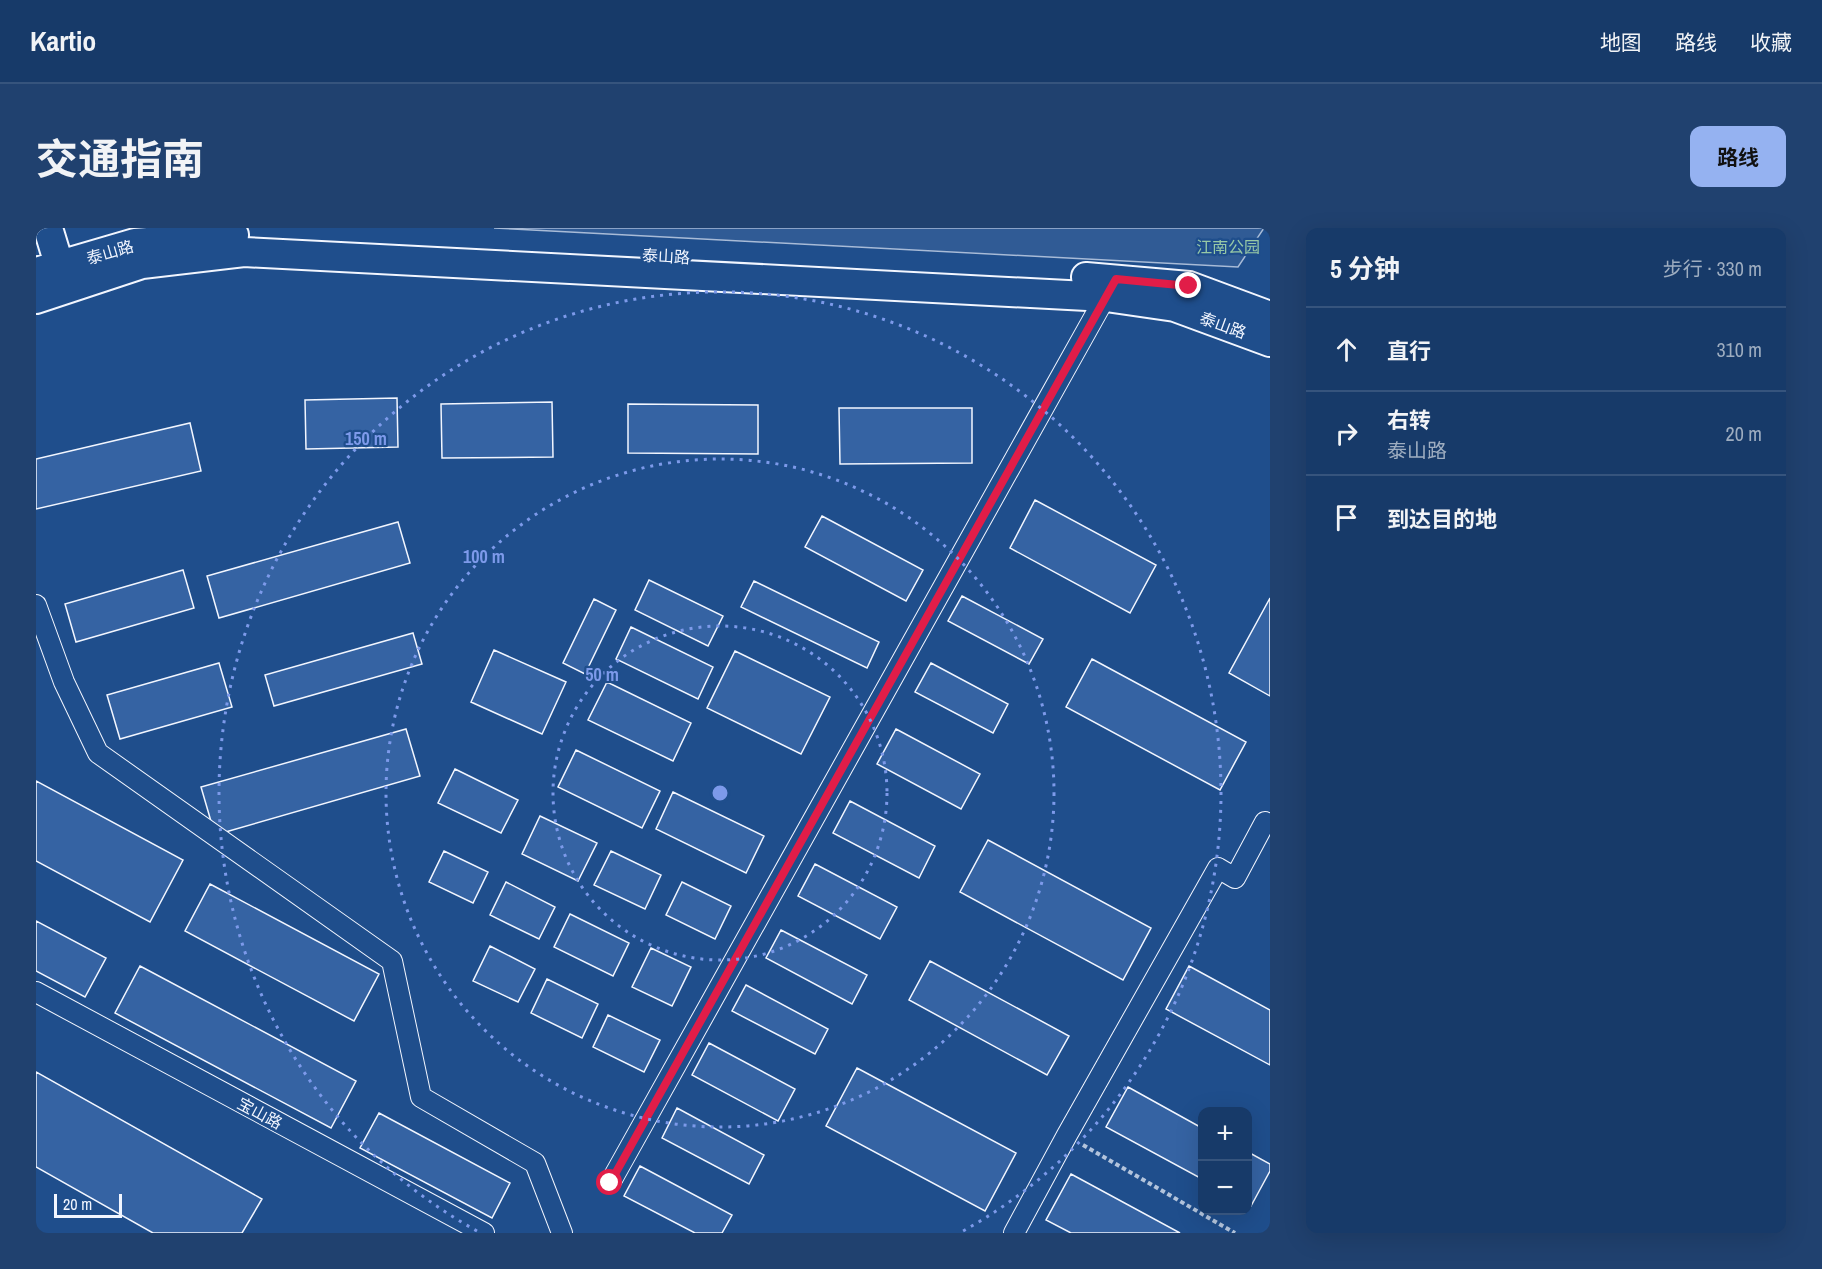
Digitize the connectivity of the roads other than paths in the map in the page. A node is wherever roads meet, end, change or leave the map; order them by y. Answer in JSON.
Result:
{"nodes":[{"id":1,"x":48,"y":228,"type":"edge"},
{"id":2,"x":45,"y":286,"type":"edge"},
{"id":3,"x":1111,"y":288,"type":"junction"},
{"id":4,"x":1270,"y":316,"type":"edge"},
{"id":5,"x":1270,"y":342,"type":"edge"},
{"id":6,"x":36,"y":605,"type":"edge"},
{"id":7,"x":1265,"y":822,"type":"dead end"},
{"id":8,"x":36,"y":992,"type":"edge"},
{"id":9,"x":610,"y":1183,"type":"dead end"},
{"id":10,"x":484,"y":1233,"type":"edge"},
{"id":11,"x":562,"y":1233,"type":"edge"},
{"id":12,"x":1014,"y":1233,"type":"edge"}],
"edges":[{"from":1,"to":2,"type":"main road","name":"泰山路"},
{"from":2,"to":3,"type":"main road","name":"泰山路"},
{"from":3,"to":4,"type":"main road","name":"泰山路"},
{"from":3,"to":5,"type":"main road","name":"泰山路"},
{"from":3,"to":9,"type":"street"},
{"from":6,"to":11,"type":"street"},
{"from":7,"to":12,"type":"street"},
{"from":8,"to":10,"type":"street","name":"宝山路"}]}
